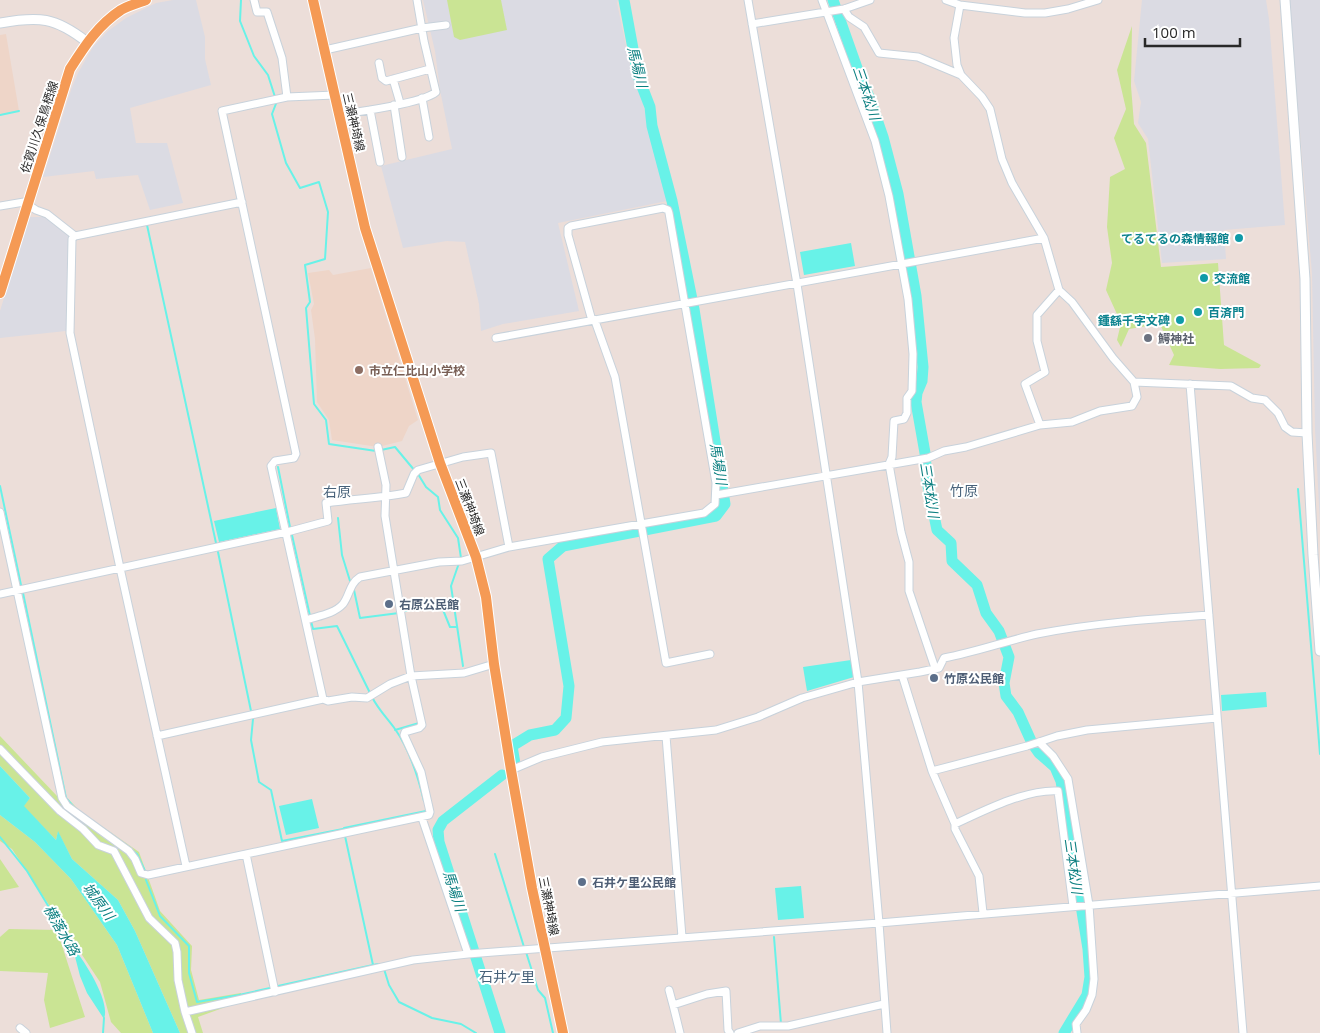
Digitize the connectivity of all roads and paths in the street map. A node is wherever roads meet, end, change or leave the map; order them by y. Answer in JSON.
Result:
{"nodes":[{"id":1,"x":146,"y":0,"type":"edge"},
{"id":2,"x":254,"y":0,"type":"edge"},
{"id":3,"x":313,"y":0,"type":"edge"},
{"id":4,"x":417,"y":0,"type":"edge"},
{"id":5,"x":748,"y":0,"type":"edge"},
{"id":6,"x":822,"y":0,"type":"edge"},
{"id":7,"x":870,"y":0,"type":"edge"},
{"id":8,"x":946,"y":0,"type":"edge"},
{"id":9,"x":1098,"y":0,"type":"edge"},
{"id":10,"x":1284,"y":0,"type":"edge"},
{"id":11,"x":987,"y":4,"type":"edge"},
{"id":12,"x":960,"y":5,"type":"junction"},
{"id":13,"x":844,"y":9,"type":"junction"},
{"id":14,"x":828,"y":12,"type":"junction"},
{"id":15,"x":0,"y":23,"type":"edge"},
{"id":16,"x":752,"y":24,"type":"junction"},
{"id":17,"x":446,"y":25,"type":"dead end"},
{"id":18,"x":422,"y":28,"type":"junction"},
{"id":19,"x":87,"y":42,"type":"junction"},
{"id":20,"x":325,"y":50,"type":"junction"},
{"id":21,"x":378,"y":63,"type":"dead end"},
{"id":22,"x":430,"y":70,"type":"junction"},
{"id":23,"x":961,"y":75,"type":"junction"},
{"id":24,"x":393,"y":79,"type":"junction"},
{"id":25,"x":335,"y":95,"type":"junction"},
{"id":26,"x":422,"y":98,"type":"junction"},
{"id":27,"x":280,"y":99,"type":"junction"},
{"id":28,"x":397,"y":104,"type":"junction"},
{"id":29,"x":370,"y":110,"type":"junction"},
{"id":30,"x":340,"y":114,"type":"junction"},
{"id":31,"x":429,"y":137,"type":"dead end"},
{"id":32,"x":402,"y":157,"type":"dead end"},
{"id":33,"x":380,"y":162,"type":"dead end"},
{"id":34,"x":242,"y":202,"type":"junction"},
{"id":35,"x":28,"y":204,"type":"junction"},
{"id":36,"x":0,"y":206,"type":"edge"},
{"id":37,"x":75,"y":236,"type":"junction"},
{"id":38,"x":1044,"y":238,"type":"junction"},
{"id":39,"x":902,"y":264,"type":"junction"},
{"id":40,"x":797,"y":284,"type":"junction"},
{"id":41,"x":1060,"y":290,"type":"junction"},
{"id":42,"x":0,"y":293,"type":"edge"},
{"id":43,"x":686,"y":304,"type":"junction"},
{"id":44,"x":595,"y":321,"type":"junction"},
{"id":45,"x":496,"y":338,"type":"dead end"},
{"id":46,"x":1134,"y":382,"type":"junction"},
{"id":47,"x":1190,"y":384,"type":"junction"},
{"id":48,"x":1040,"y":425,"type":"junction"},
{"id":49,"x":1307,"y":433,"type":"junction"},
{"id":50,"x":378,"y":447,"type":"dead end"},
{"id":51,"x":440,"y":463,"type":"junction"},
{"id":52,"x":889,"y":464,"type":"junction"},
{"id":53,"x":825,"y":476,"type":"junction"},
{"id":54,"x":716,"y":495,"type":"junction"},
{"id":55,"x":386,"y":497,"type":"junction"},
{"id":56,"x":0,"y":512,"type":"edge"},
{"id":57,"x":641,"y":524,"type":"junction"},
{"id":58,"x":287,"y":532,"type":"junction"},
{"id":59,"x":509,"y":547,"type":"junction"},
{"id":60,"x":1316,"y":554,"type":"edge"},
{"id":61,"x":476,"y":557,"type":"junction"},
{"id":62,"x":120,"y":568,"type":"junction"},
{"id":63,"x":394,"y":571,"type":"junction"},
{"id":64,"x":17,"y":590,"type":"junction"},
{"id":65,"x":0,"y":594,"type":"edge"},
{"id":66,"x":1209,"y":615,"type":"junction"},
{"id":67,"x":306,"y":620,"type":"junction"},
{"id":68,"x":1320,"y":651,"type":"edge"},
{"id":69,"x":710,"y":654,"type":"dead end"},
{"id":70,"x":494,"y":664,"type":"junction"},
{"id":71,"x":935,"y":668,"type":"junction"},
{"id":72,"x":902,"y":675,"type":"junction"},
{"id":73,"x":411,"y":676,"type":"junction"},
{"id":74,"x":858,"y":682,"type":"junction"},
{"id":75,"x":323,"y":699,"type":"junction"},
{"id":76,"x":1217,"y":718,"type":"junction"},
{"id":77,"x":157,"y":736,"type":"junction"},
{"id":78,"x":666,"y":736,"type":"junction"},
{"id":79,"x":1039,"y":742,"type":"junction"},
{"id":80,"x":0,"y":749,"type":"edge"},
{"id":81,"x":511,"y":770,"type":"junction"},
{"id":82,"x":932,"y":771,"type":"junction"},
{"id":83,"x":422,"y":818,"type":"junction"},
{"id":84,"x":955,"y":824,"type":"junction"},
{"id":85,"x":116,"y":843,"type":"junction"},
{"id":86,"x":114,"y":852,"type":"junction"},
{"id":87,"x":246,"y":854,"type":"junction"},
{"id":88,"x":186,"y":866,"type":"junction"},
{"id":89,"x":1320,"y":886,"type":"edge"},
{"id":90,"x":1231,"y":894,"type":"junction"},
{"id":91,"x":1089,"y":905,"type":"junction"},
{"id":92,"x":1073,"y":906,"type":"junction"},
{"id":93,"x":983,"y":913,"type":"junction"},
{"id":94,"x":879,"y":922,"type":"junction"},
{"id":95,"x":682,"y":937,"type":"junction"},
{"id":96,"x":544,"y":949,"type":"junction"},
{"id":97,"x":468,"y":954,"type":"junction"},
{"id":98,"x":669,"y":990,"type":"dead end"},
{"id":99,"x":275,"y":992,"type":"junction"},
{"id":100,"x":672,"y":1004,"type":"junction"},
{"id":101,"x":884,"y":1004,"type":"junction"},
{"id":102,"x":185,"y":1012,"type":"junction"},
{"id":103,"x":192,"y":1033,"type":"edge"},
{"id":104,"x":563,"y":1033,"type":"edge"},
{"id":105,"x":680,"y":1033,"type":"edge"},
{"id":106,"x":730,"y":1033,"type":"edge"},
{"id":107,"x":738,"y":1033,"type":"edge"},
{"id":108,"x":887,"y":1033,"type":"edge"},
{"id":109,"x":1077,"y":1033,"type":"edge"},
{"id":110,"x":1243,"y":1033,"type":"edge"}],
"edges":[{"from":1,"to":19,"type":"main road","name":"佐賀川久保鳥栖線"},
{"from":2,"to":27,"type":"street"},
{"from":3,"to":20,"type":"main road","name":"三瀬神埼線"},
{"from":4,"to":18,"type":"street"},
{"from":5,"to":16,"type":"street"},
{"from":6,"to":14,"type":"street"},
{"from":7,"to":13,"type":"street"},
{"from":8,"to":12,"type":"street"},
{"from":9,"to":11,"type":"street"},
{"from":10,"to":49,"type":"street"},
{"from":11,"to":12,"type":"street"},
{"from":12,"to":23,"type":"street"},
{"from":13,"to":14,"type":"street"},
{"from":13,"to":23,"type":"street"},
{"from":14,"to":16,"type":"street"},
{"from":14,"to":39,"type":"street"},
{"from":15,"to":19,"type":"street"},
{"from":16,"to":40,"type":"street"},
{"from":17,"to":18,"type":"street"},
{"from":18,"to":20,"type":"street"},
{"from":18,"to":22,"type":"street"},
{"from":19,"to":35,"type":"main road","name":"佐賀川久保鳥栖線"},
{"from":20,"to":25,"type":"main road","name":"三瀬神埼線"},
{"from":21,"to":24,"type":"street"},
{"from":22,"to":24,"type":"street"},
{"from":22,"to":26,"type":"street"},
{"from":23,"to":38,"type":"street"},
{"from":24,"to":28,"type":"street"},
{"from":25,"to":27,"type":"street"},
{"from":25,"to":30,"type":"main road","name":"三瀬神埼線"},
{"from":26,"to":28,"type":"street"},
{"from":26,"to":31,"type":"street"},
{"from":27,"to":34,"type":"street"},
{"from":28,"to":29,"type":"street"},
{"from":28,"to":32,"type":"street"},
{"from":29,"to":30,"type":"street"},
{"from":29,"to":33,"type":"street"},
{"from":30,"to":51,"type":"main road","name":"三瀬神埼線"},
{"from":34,"to":37,"type":"street"},
{"from":34,"to":58,"type":"street"},
{"from":35,"to":36,"type":"street"},
{"from":35,"to":37,"type":"street"},
{"from":35,"to":42,"type":"main road","name":"佐賀川久保鳥栖線"},
{"from":37,"to":62,"type":"street"},
{"from":38,"to":39,"type":"street"},
{"from":38,"to":41,"type":"street"},
{"from":39,"to":40,"type":"street"},
{"from":39,"to":52,"type":"street"},
{"from":40,"to":43,"type":"street"},
{"from":40,"to":53,"type":"street"},
{"from":41,"to":46,"type":"street"},
{"from":41,"to":48,"type":"street"},
{"from":43,"to":44,"type":"street"},
{"from":43,"to":44,"type":"street"},
{"from":43,"to":54,"type":"street"},
{"from":44,"to":45,"type":"street"},
{"from":44,"to":57,"type":"street"},
{"from":46,"to":47,"type":"street"},
{"from":46,"to":48,"type":"street"},
{"from":47,"to":49,"type":"street"},
{"from":47,"to":66,"type":"street"},
{"from":48,"to":52,"type":"street"},
{"from":49,"to":60,"type":"street"},
{"from":50,"to":55,"type":"street"},
{"from":51,"to":55,"type":"street"},
{"from":51,"to":59,"type":"street"},
{"from":51,"to":61,"type":"main road","name":"三瀬神埼線"},
{"from":52,"to":53,"type":"street"},
{"from":52,"to":71,"type":"street"},
{"from":53,"to":54,"type":"street"},
{"from":53,"to":74,"type":"street"},
{"from":54,"to":57,"type":"street"},
{"from":55,"to":58,"type":"street"},
{"from":55,"to":63,"type":"street"},
{"from":56,"to":64,"type":"street"},
{"from":57,"to":59,"type":"street"},
{"from":57,"to":69,"type":"street"},
{"from":58,"to":62,"type":"street"},
{"from":58,"to":67,"type":"street"},
{"from":59,"to":61,"type":"street"},
{"from":60,"to":68,"type":"street"},
{"from":61,"to":63,"type":"street"},
{"from":61,"to":70,"type":"main road","name":"三瀬神埼線"},
{"from":62,"to":64,"type":"street"},
{"from":62,"to":77,"type":"street"},
{"from":63,"to":67,"type":"street"},
{"from":63,"to":73,"type":"street"},
{"from":64,"to":65,"type":"street"},
{"from":64,"to":85,"type":"street"},
{"from":66,"to":71,"type":"street"},
{"from":66,"to":76,"type":"street"},
{"from":67,"to":75,"type":"street"},
{"from":70,"to":73,"type":"street"},
{"from":70,"to":81,"type":"main road","name":"三瀬神埼線"},
{"from":71,"to":72,"type":"street"},
{"from":72,"to":74,"type":"street"},
{"from":72,"to":82,"type":"street"},
{"from":73,"to":75,"type":"street"},
{"from":73,"to":83,"type":"street"},
{"from":74,"to":78,"type":"street"},
{"from":74,"to":94,"type":"street"},
{"from":75,"to":77,"type":"street"},
{"from":76,"to":79,"type":"street"},
{"from":76,"to":90,"type":"street"},
{"from":77,"to":88,"type":"street"},
{"from":78,"to":81,"type":"street"},
{"from":78,"to":95,"type":"street"},
{"from":79,"to":82,"type":"street"},
{"from":79,"to":91,"type":"street"},
{"from":80,"to":86,"type":"street"},
{"from":81,"to":96,"type":"main road","name":"三瀬神埼線"},
{"from":82,"to":84,"type":"street"},
{"from":83,"to":87,"type":"street"},
{"from":83,"to":97,"type":"street"},
{"from":84,"to":92,"type":"street"},
{"from":84,"to":93,"type":"street"},
{"from":85,"to":86,"type":"street"},
{"from":85,"to":88,"type":"street"},
{"from":86,"to":102,"type":"street"},
{"from":87,"to":88,"type":"street"},
{"from":87,"to":99,"type":"street"},
{"from":89,"to":90,"type":"street"},
{"from":90,"to":91,"type":"street"},
{"from":90,"to":110,"type":"street"},
{"from":91,"to":92,"type":"street"},
{"from":91,"to":109,"type":"street"},
{"from":92,"to":93,"type":"street"},
{"from":93,"to":94,"type":"street"},
{"from":94,"to":95,"type":"street"},
{"from":94,"to":101,"type":"street"},
{"from":95,"to":96,"type":"street"},
{"from":96,"to":97,"type":"street"},
{"from":96,"to":104,"type":"main road","name":"三瀬神埼線"},
{"from":97,"to":99,"type":"street"},
{"from":98,"to":100,"type":"street"},
{"from":99,"to":102,"type":"street"},
{"from":100,"to":105,"type":"street"},
{"from":100,"to":106,"type":"street"},
{"from":101,"to":107,"type":"street"},
{"from":101,"to":108,"type":"street"},
{"from":102,"to":103,"type":"street"}]}
